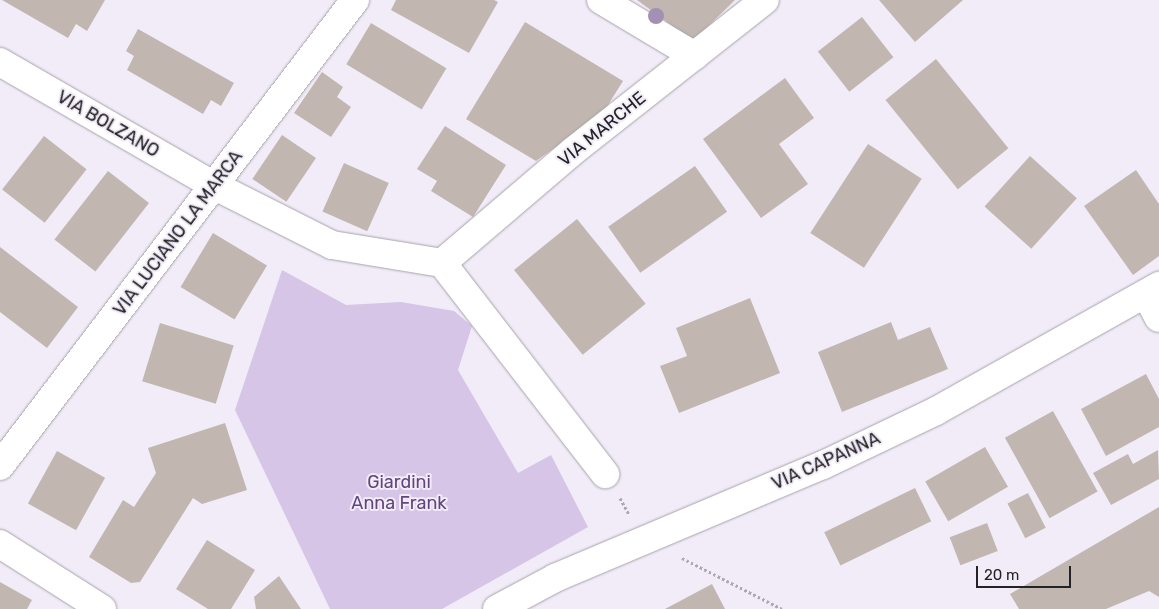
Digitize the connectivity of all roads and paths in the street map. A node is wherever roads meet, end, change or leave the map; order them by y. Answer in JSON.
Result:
{"nodes":[{"id":1,"x":355,"y":0,"type":"edge"},
{"id":2,"x":601,"y":0,"type":"edge"},
{"id":3,"x":765,"y":0,"type":"edge"},
{"id":4,"x":695,"y":56,"type":"junction"},
{"id":5,"x":0,"y":62,"type":"edge"},
{"id":6,"x":215,"y":186,"type":"junction"},
{"id":7,"x":442,"y":262,"type":"junction"},
{"id":8,"x":1152,"y":290,"type":"edge"},
{"id":9,"x":1159,"y":318,"type":"edge"},
{"id":10,"x":0,"y":466,"type":"edge"},
{"id":11,"x":604,"y":474,"type":"joint"},
{"id":12,"x":645,"y":538,"type":"junction"},
{"id":13,"x":0,"y":544,"type":"edge"},
{"id":14,"x":102,"y":609,"type":"edge"},
{"id":15,"x":497,"y":609,"type":"edge"},
{"id":16,"x":782,"y":609,"type":"edge"}],
"edges":[{"from":1,"to":6,"type":"street","name":"VIA LUCIANO LA MARCA"},
{"from":2,"to":4,"type":"street"},
{"from":3,"to":4,"type":"street","name":"VIA MARCHE"},
{"from":4,"to":7,"type":"street","name":"VIA MARCHE"},
{"from":5,"to":6,"type":"street","name":"VIA BOLZANO"},
{"from":6,"to":7,"type":"street"},
{"from":6,"to":10,"type":"street","name":"VIA LUCIANO LA MARCA"},
{"from":7,"to":11,"type":"street"},
{"from":8,"to":9,"type":"street","name":"VIA CAPANNA"},
{"from":8,"to":12,"type":"street","name":"VIA CAPANNA"},
{"from":11,"to":12,"type":"path"},
{"from":12,"to":15,"type":"street","name":"VIA CAPANNA"},
{"from":12,"to":16,"type":"path"},
{"from":13,"to":14,"type":"street"}]}
